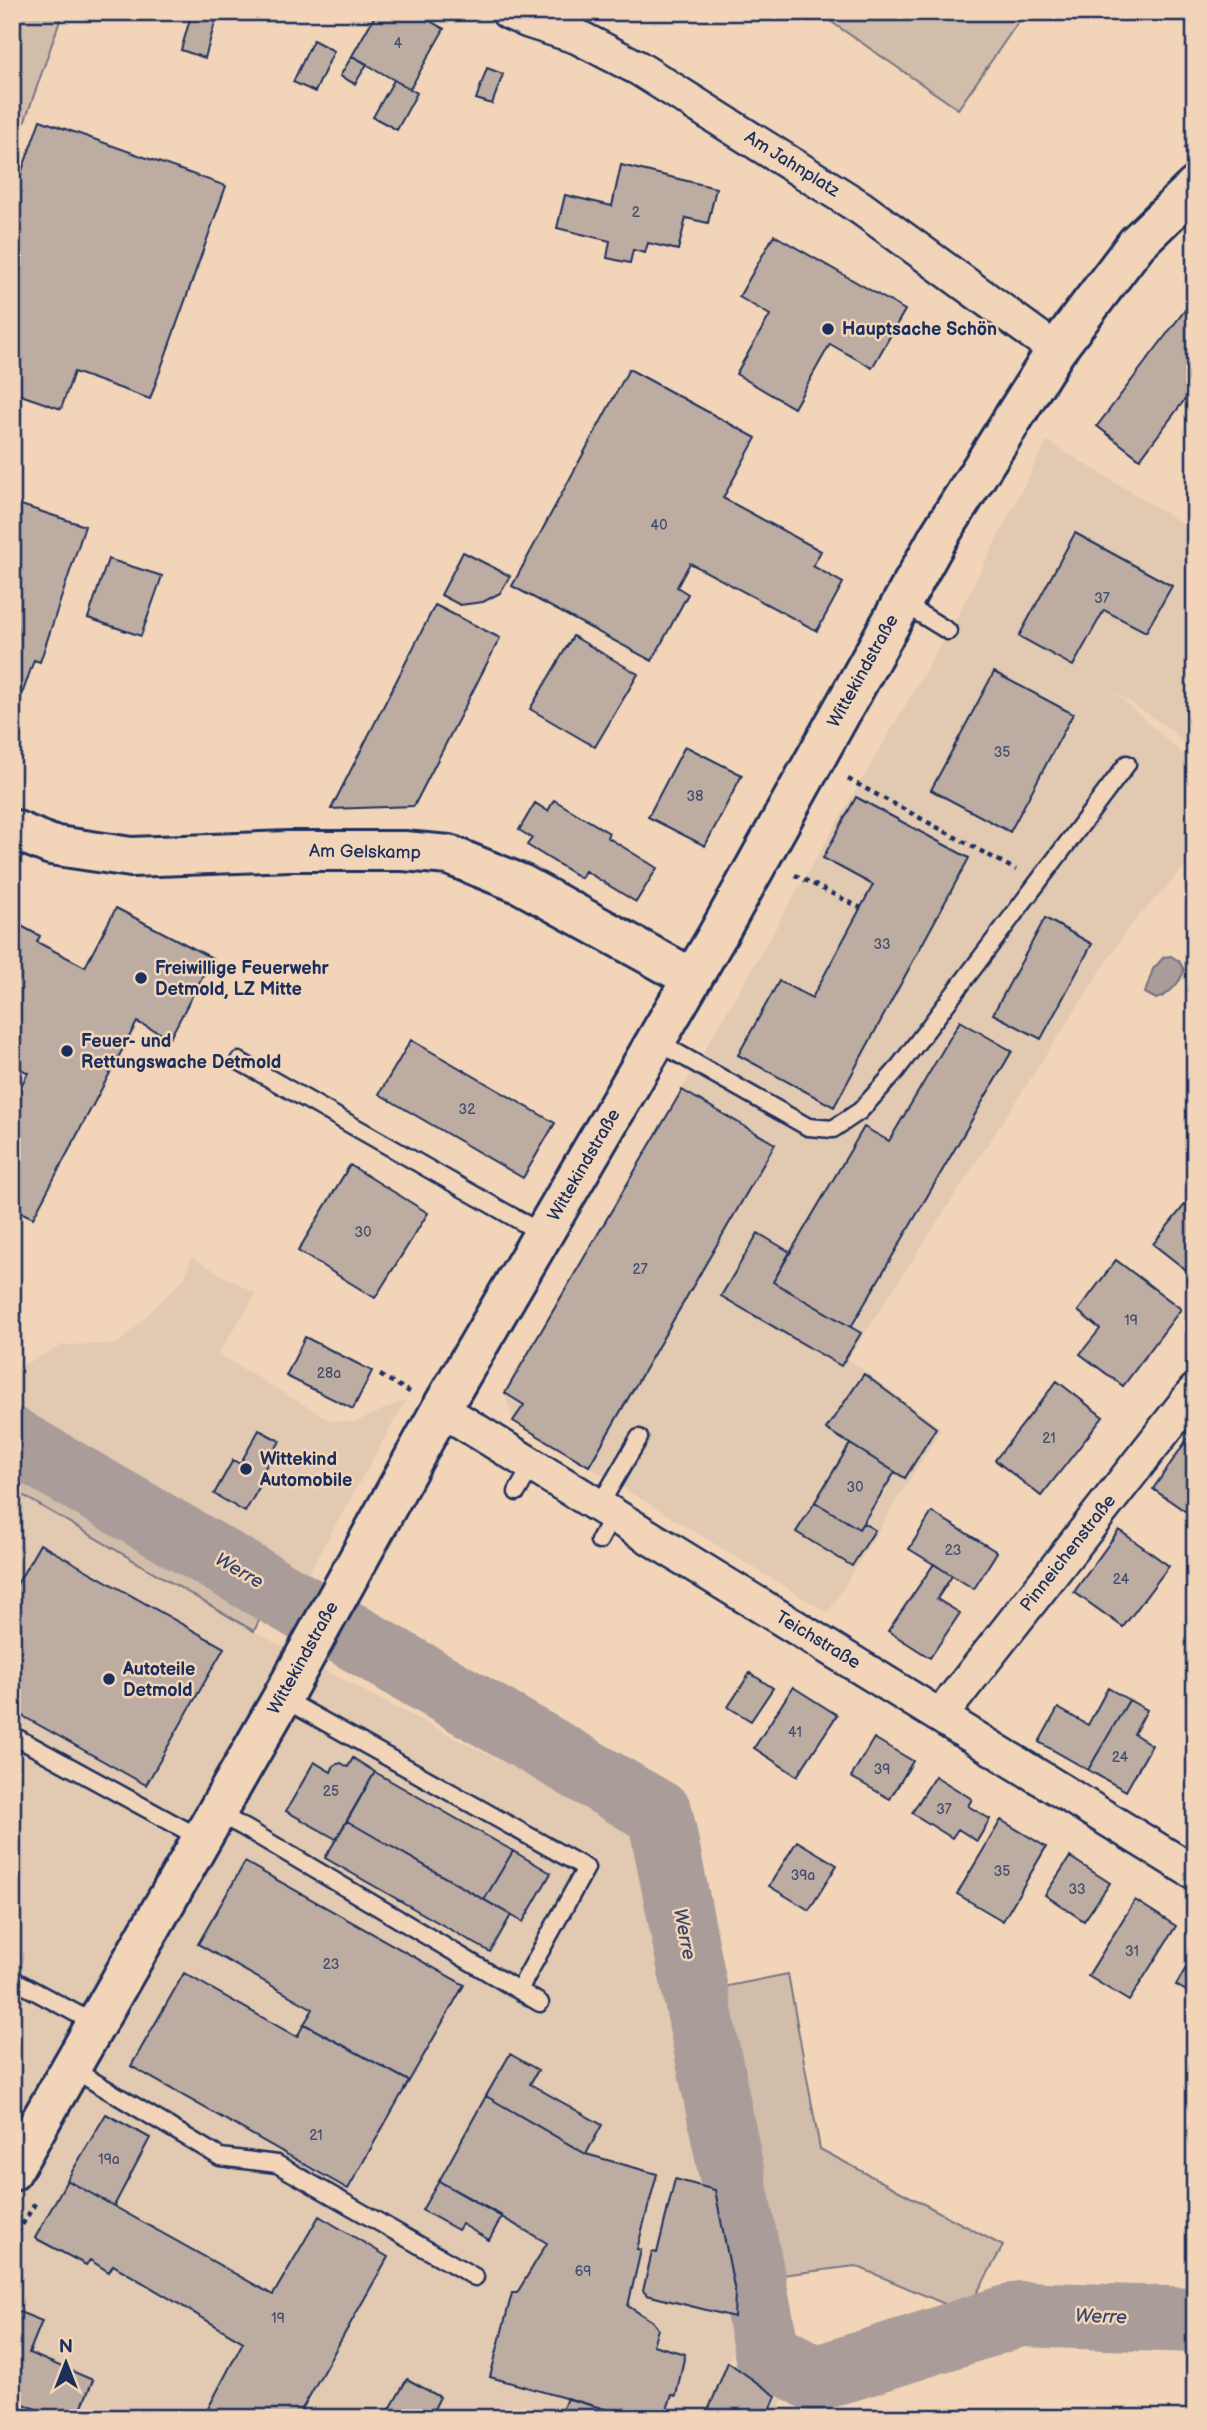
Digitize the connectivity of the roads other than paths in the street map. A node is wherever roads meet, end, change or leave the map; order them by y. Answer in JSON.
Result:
{"nodes":[{"id":1,"x":508,"y":12,"type":"edge"},
{"id":2,"x":1195,"y":187,"type":"edge"},
{"id":3,"x":1056,"y":350,"type":"junction"},
{"id":4,"x":901,"y":602,"type":"junction"},
{"id":5,"x":948,"y":631,"type":"dead end"},
{"id":6,"x":1127,"y":764,"type":"dead end"},
{"id":7,"x":12,"y":829,"type":"edge"},
{"id":8,"x":692,"y":978,"type":"junction"},
{"id":9,"x":656,"y":1041,"type":"junction"},
{"id":10,"x":239,"y":1061,"type":"dead end"},
{"id":11,"x":543,"y":1234,"type":"junction"},
{"id":12,"x":1195,"y":1391,"type":"edge"},
{"id":13,"x":441,"y":1409,"type":"junction"},
{"id":14,"x":639,"y":1438,"type":"dead end"},
{"id":15,"x":604,"y":1521,"type":"junction"},
{"id":16,"x":282,"y":1698,"type":"junction"},
{"id":17,"x":941,"y":1715,"type":"junction"},
{"id":18,"x":12,"y":1735,"type":"edge"},
{"id":19,"x":208,"y":1825,"type":"junction"},
{"id":20,"x":1195,"y":1872,"type":"edge"},
{"id":21,"x":12,"y":1979,"type":"edge"},
{"id":22,"x":519,"y":1990,"type":"junction"},
{"id":23,"x":540,"y":2003,"type":"dead end"},
{"id":24,"x":96,"y":2024,"type":"junction"},
{"id":25,"x":71,"y":2068,"type":"junction"},
{"id":26,"x":12,"y":2171,"type":"edge"},
{"id":27,"x":475,"y":2277,"type":"dead end"}],
"edges":[{"from":1,"to":3,"type":"street","name":"Am Jahnplatz"},
{"from":2,"to":3,"type":"street","name":"Wittekindstraße"},
{"from":3,"to":4,"type":"street","name":"Wittekindstraße"},
{"from":4,"to":5,"type":"lane"},
{"from":4,"to":8,"type":"street","name":"Wittekindstraße"},
{"from":6,"to":9,"type":"lane"},
{"from":7,"to":8,"type":"street","name":"Am Gelskamp"},
{"from":8,"to":9,"type":"street","name":"Wittekindstraße"},
{"from":9,"to":11,"type":"street","name":"Wittekindstraße"},
{"from":10,"to":11,"type":"lane"},
{"from":11,"to":13,"type":"street","name":"Wittekindstraße"},
{"from":12,"to":17,"type":"street","name":"Pinneichenstraße"},
{"from":13,"to":15,"type":"street","name":"Teichstraße"},
{"from":13,"to":16,"type":"street","name":"Wittekindstraße"},
{"from":14,"to":15,"type":"lane"},
{"from":15,"to":17,"type":"street","name":"Teichstraße"},
{"from":16,"to":19,"type":"street","name":"Wittekindstraße"},
{"from":16,"to":22,"type":"lane"},
{"from":17,"to":20,"type":"street","name":"Teichstraße"},
{"from":18,"to":19,"type":"lane"},
{"from":19,"to":22,"type":"lane"},
{"from":19,"to":24,"type":"street","name":"Wittekindstraße"},
{"from":21,"to":24,"type":"lane"},
{"from":22,"to":23,"type":"lane"},
{"from":24,"to":25,"type":"street","name":"Wittekindstraße"},
{"from":25,"to":26,"type":"street","name":"Wittekindstraße"},
{"from":25,"to":27,"type":"lane"}]}
